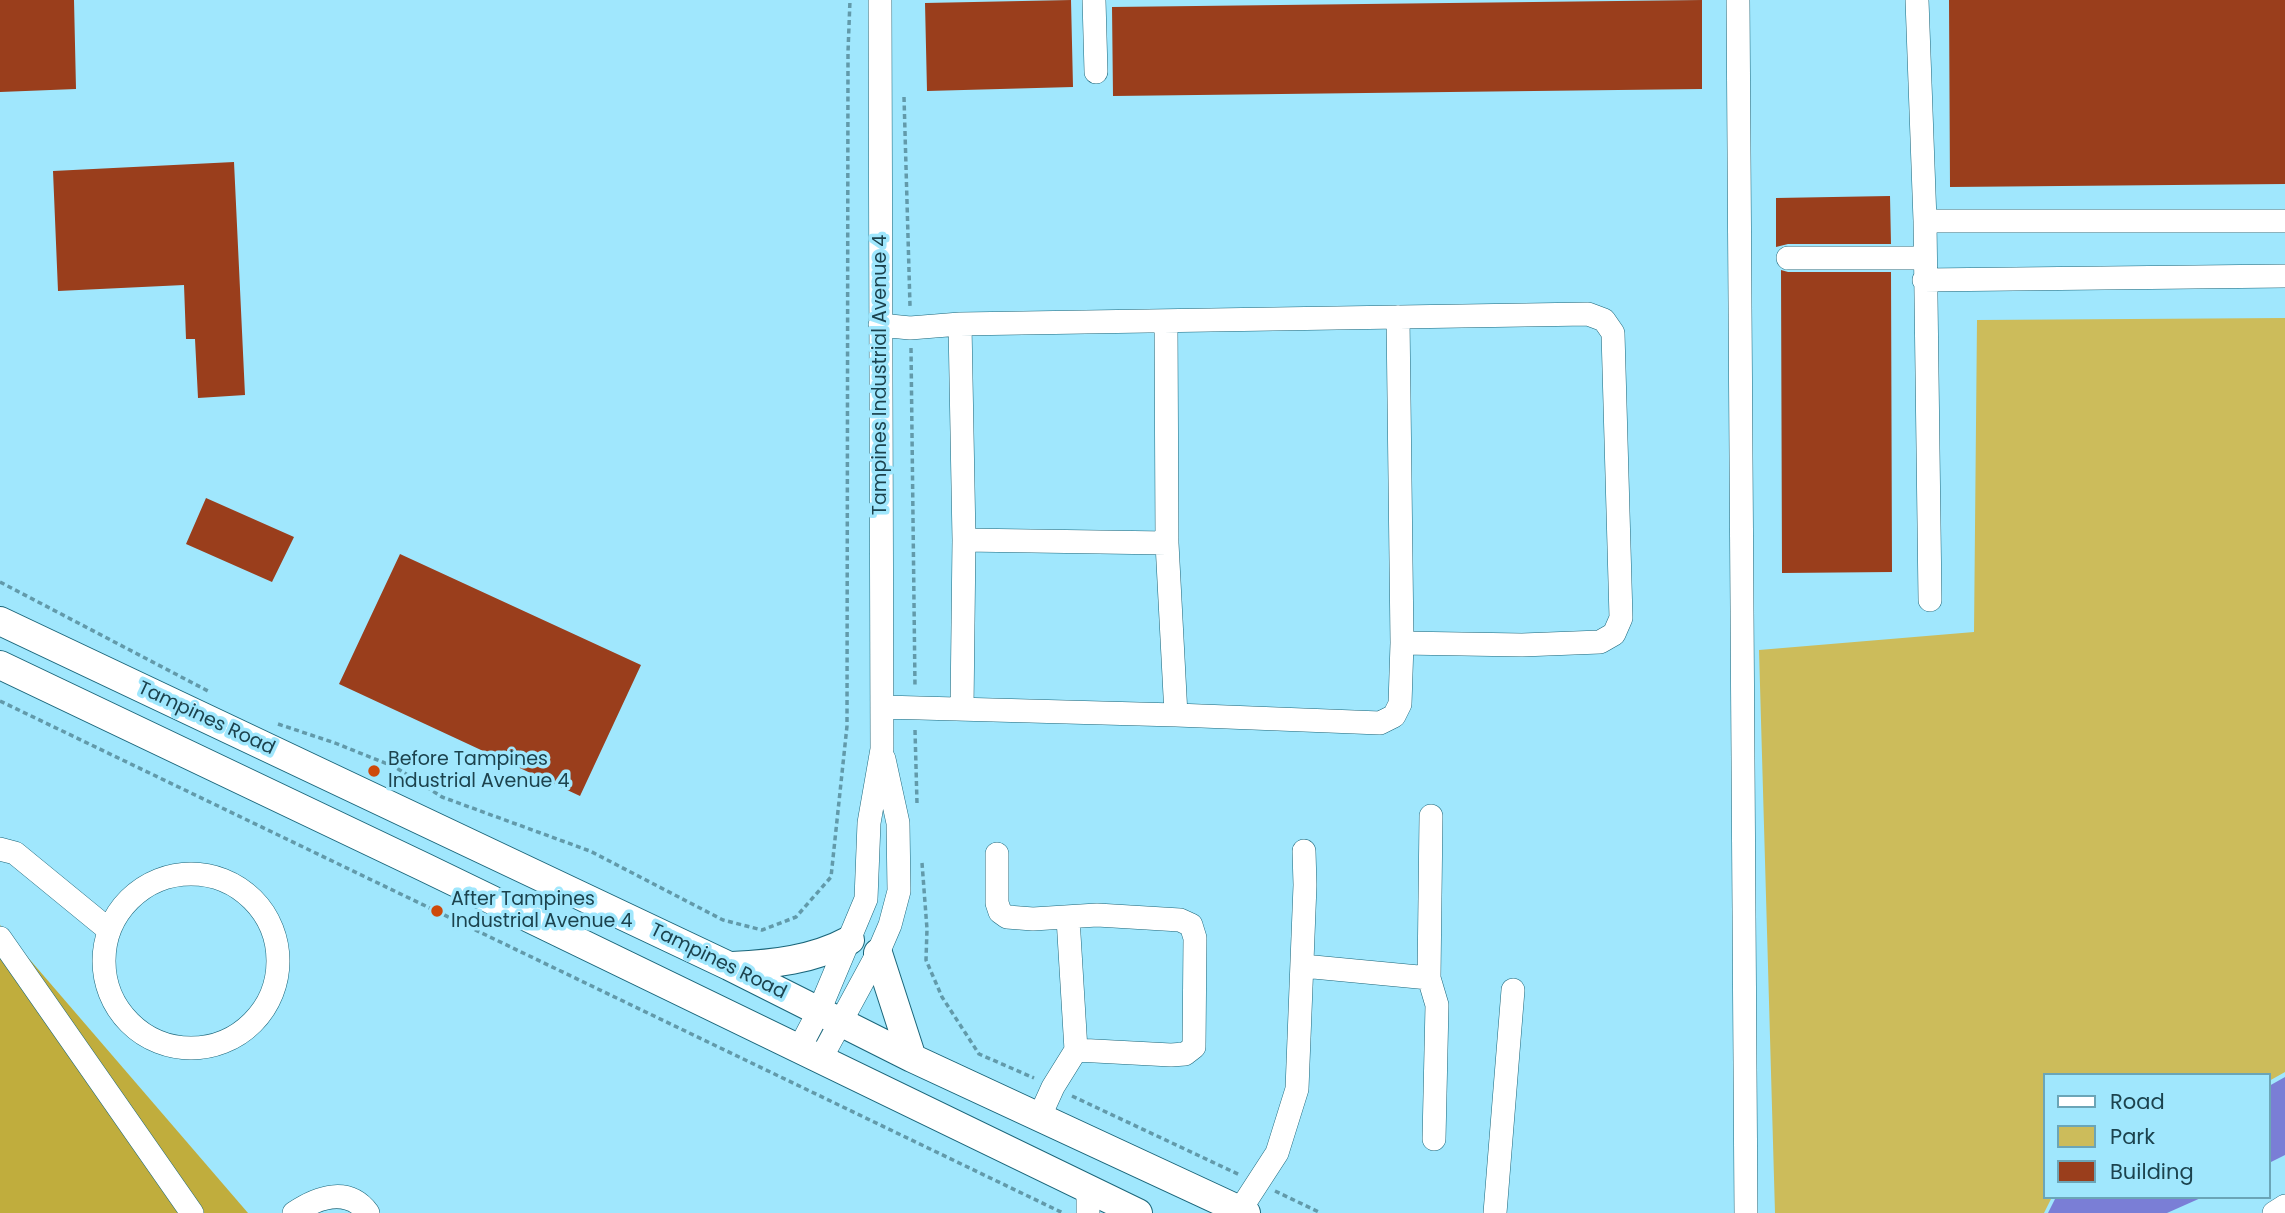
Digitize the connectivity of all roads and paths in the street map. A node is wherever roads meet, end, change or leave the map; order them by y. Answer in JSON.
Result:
{"nodes":[{"id":1,"x":850,"y":0,"type":"edge"},
{"id":2,"x":880,"y":0,"type":"edge"},
{"id":3,"x":1094,"y":0,"type":"edge"},
{"id":4,"x":1725,"y":0,"type":"edge"},
{"id":5,"x":1738,"y":0,"type":"edge"},
{"id":6,"x":1917,"y":0,"type":"edge"},
{"id":7,"x":1096,"y":72,"type":"dead end"},
{"id":8,"x":1726,"y":86,"type":"dead end"},
{"id":9,"x":904,"y":97,"type":"dead end"},
{"id":10,"x":1925,"y":221,"type":"junction"},
{"id":11,"x":2285,"y":221,"type":"edge"},
{"id":12,"x":1788,"y":258,"type":"dead end"},
{"id":13,"x":1924,"y":269,"type":"junction"},
{"id":14,"x":2285,"y":276,"type":"edge"},
{"id":15,"x":1398,"y":317,"type":"junction"},
{"id":16,"x":1166,"y":321,"type":"junction"},
{"id":17,"x":960,"y":324,"type":"junction"},
{"id":18,"x":880,"y":325,"type":"junction"},
{"id":19,"x":910,"y":328,"type":"junction"},
{"id":20,"x":964,"y":541,"type":"junction"},
{"id":21,"x":1167,"y":543,"type":"junction"},
{"id":22,"x":0,"y":582,"type":"edge"},
{"id":23,"x":1930,"y":600,"type":"dead end"},
{"id":24,"x":0,"y":621,"type":"edge"},
{"id":25,"x":1402,"y":643,"type":"junction"},
{"id":26,"x":0,"y":665,"type":"edge"},
{"id":27,"x":215,"y":694,"type":"dead end"},
{"id":28,"x":0,"y":701,"type":"edge"},
{"id":29,"x":883,"y":707,"type":"junction"},
{"id":30,"x":915,"y":708,"type":"junction"},
{"id":31,"x":962,"y":709,"type":"junction"},
{"id":32,"x":1176,"y":715,"type":"junction"},
{"id":33,"x":275,"y":723,"type":"dead end"},
{"id":34,"x":882,"y":749,"type":"junction"},
{"id":35,"x":917,"y":804,"type":"dead end"},
{"id":36,"x":1431,"y":816,"type":"dead end"},
{"id":37,"x":0,"y":849,"type":"edge"},
{"id":38,"x":1304,"y":851,"type":"dead end"},
{"id":39,"x":997,"y":854,"type":"dead end"},
{"id":40,"x":922,"y":860,"type":"dead end"},
{"id":41,"x":1068,"y":918,"type":"junction"},
{"id":42,"x":109,"y":930,"type":"junction"},
{"id":43,"x":0,"y":938,"type":"edge"},
{"id":44,"x":850,"y":940,"type":"junction"},
{"id":45,"x":878,"y":953,"type":"junction"},
{"id":46,"x":729,"y":966,"type":"junction"},
{"id":47,"x":1303,"y":966,"type":"junction"},
{"id":48,"x":1429,"y":978,"type":"junction"},
{"id":49,"x":1513,"y":990,"type":"dead end"},
{"id":50,"x":829,"y":1016,"type":"junction"},
{"id":51,"x":1076,"y":1050,"type":"junction"},
{"id":52,"x":809,"y":1054,"type":"junction"},
{"id":53,"x":912,"y":1058,"type":"junction"},
{"id":54,"x":1053,"y":1087,"type":"junction"},
{"id":55,"x":1040,"y":1118,"type":"junction"},
{"id":56,"x":1434,"y":1139,"type":"dead end"},
{"id":57,"x":1257,"y":1183,"type":"junction"},
{"id":58,"x":1088,"y":1201,"type":"edge"},
{"id":59,"x":2285,"y":1206,"type":"edge"},
{"id":60,"x":1243,"y":1212,"type":"edge"},
{"id":61,"x":192,"y":1213,"type":"edge"},
{"id":62,"x":294,"y":1213,"type":"edge"},
{"id":63,"x":368,"y":1213,"type":"edge"},
{"id":64,"x":1063,"y":1213,"type":"edge"},
{"id":65,"x":1138,"y":1213,"type":"edge"},
{"id":66,"x":1321,"y":1213,"type":"edge"},
{"id":67,"x":1495,"y":1213,"type":"edge"},
{"id":68,"x":1746,"y":1213,"type":"edge"},
{"id":69,"x":2274,"y":1213,"type":"edge"}],
"edges":[{"from":1,"to":33,"type":"path"},
{"from":2,"to":18,"type":"street","name":"Tampines Industrial Avenue 4"},
{"from":3,"to":7,"type":"street"},
{"from":4,"to":8,"type":"street"},
{"from":5,"to":68,"type":"street"},
{"from":6,"to":10,"type":"street"},
{"from":9,"to":19,"type":"path"},
{"from":10,"to":11,"type":"street"},
{"from":10,"to":13,"type":"street"},
{"from":12,"to":13,"type":"street"},
{"from":13,"to":14,"type":"street"},
{"from":13,"to":23,"type":"street"},
{"from":15,"to":16,"type":"street"},
{"from":15,"to":25,"type":"street"},
{"from":15,"to":25,"type":"street"},
{"from":16,"to":17,"type":"street"},
{"from":16,"to":21,"type":"street"},
{"from":17,"to":19,"type":"street"},
{"from":17,"to":20,"type":"street"},
{"from":18,"to":19,"type":"street"},
{"from":18,"to":29,"type":"street","name":"Tampines Industrial Avenue 4"},
{"from":19,"to":30,"type":"path"},
{"from":20,"to":21,"type":"street"},
{"from":20,"to":31,"type":"street"},
{"from":21,"to":32,"type":"street"},
{"from":22,"to":27,"type":"path"},
{"from":24,"to":46,"type":"main road","name":"Tampines Road"},
{"from":25,"to":32,"type":"street"},
{"from":26,"to":52,"type":"main road","name":"Tampines Road"},
{"from":28,"to":64,"type":"path"},
{"from":29,"to":30,"type":"street"},
{"from":29,"to":34,"type":"street","name":"Tampines Industrial Avenue 4"},
{"from":30,"to":31,"type":"street"},
{"from":30,"to":35,"type":"path"},
{"from":31,"to":32,"type":"street"},
{"from":34,"to":44,"type":"street","name":"Tampines Industrial Avenue 4"},
{"from":34,"to":45,"type":"street","name":"Tampines Industrial Avenue 4"},
{"from":36,"to":48,"type":"street"},
{"from":37,"to":42,"type":"street"},
{"from":38,"to":47,"type":"street"},
{"from":39,"to":41,"type":"street"},
{"from":40,"to":54,"type":"path"},
{"from":41,"to":51,"type":"street"},
{"from":41,"to":51,"type":"street"},
{"from":42,"to":42,"type":"street"},
{"from":43,"to":61,"type":"street"},
{"from":44,"to":46,"type":"main road"},
{"from":44,"to":50,"type":"street","name":"Tampines Industrial Avenue 4"},
{"from":45,"to":50,"type":"street","name":"Tampines Industrial Avenue 4"},
{"from":45,"to":53,"type":"main road"},
{"from":46,"to":50,"type":"main road","name":"Tampines Road"},
{"from":47,"to":48,"type":"street"},
{"from":47,"to":57,"type":"street"},
{"from":48,"to":56,"type":"street"},
{"from":49,"to":67,"type":"street"},
{"from":50,"to":52,"type":"street","name":"Tampines Industrial Avenue 4"},
{"from":50,"to":53,"type":"main road","name":"Tampines Road"},
{"from":51,"to":54,"type":"street"},
{"from":52,"to":58,"type":"main road","name":"Tampines Road"},
{"from":53,"to":55,"type":"main road","name":"Tampines Road"},
{"from":54,"to":55,"type":"street"},
{"from":54,"to":57,"type":"path"},
{"from":55,"to":60,"type":"main road","name":"Tampines Road"},
{"from":57,"to":60,"type":"street"},
{"from":57,"to":66,"type":"path"},
{"from":58,"to":65,"type":"main road","name":"Tampines Road"},
{"from":59,"to":69,"type":"street"},
{"from":62,"to":63,"type":"street"}]}
